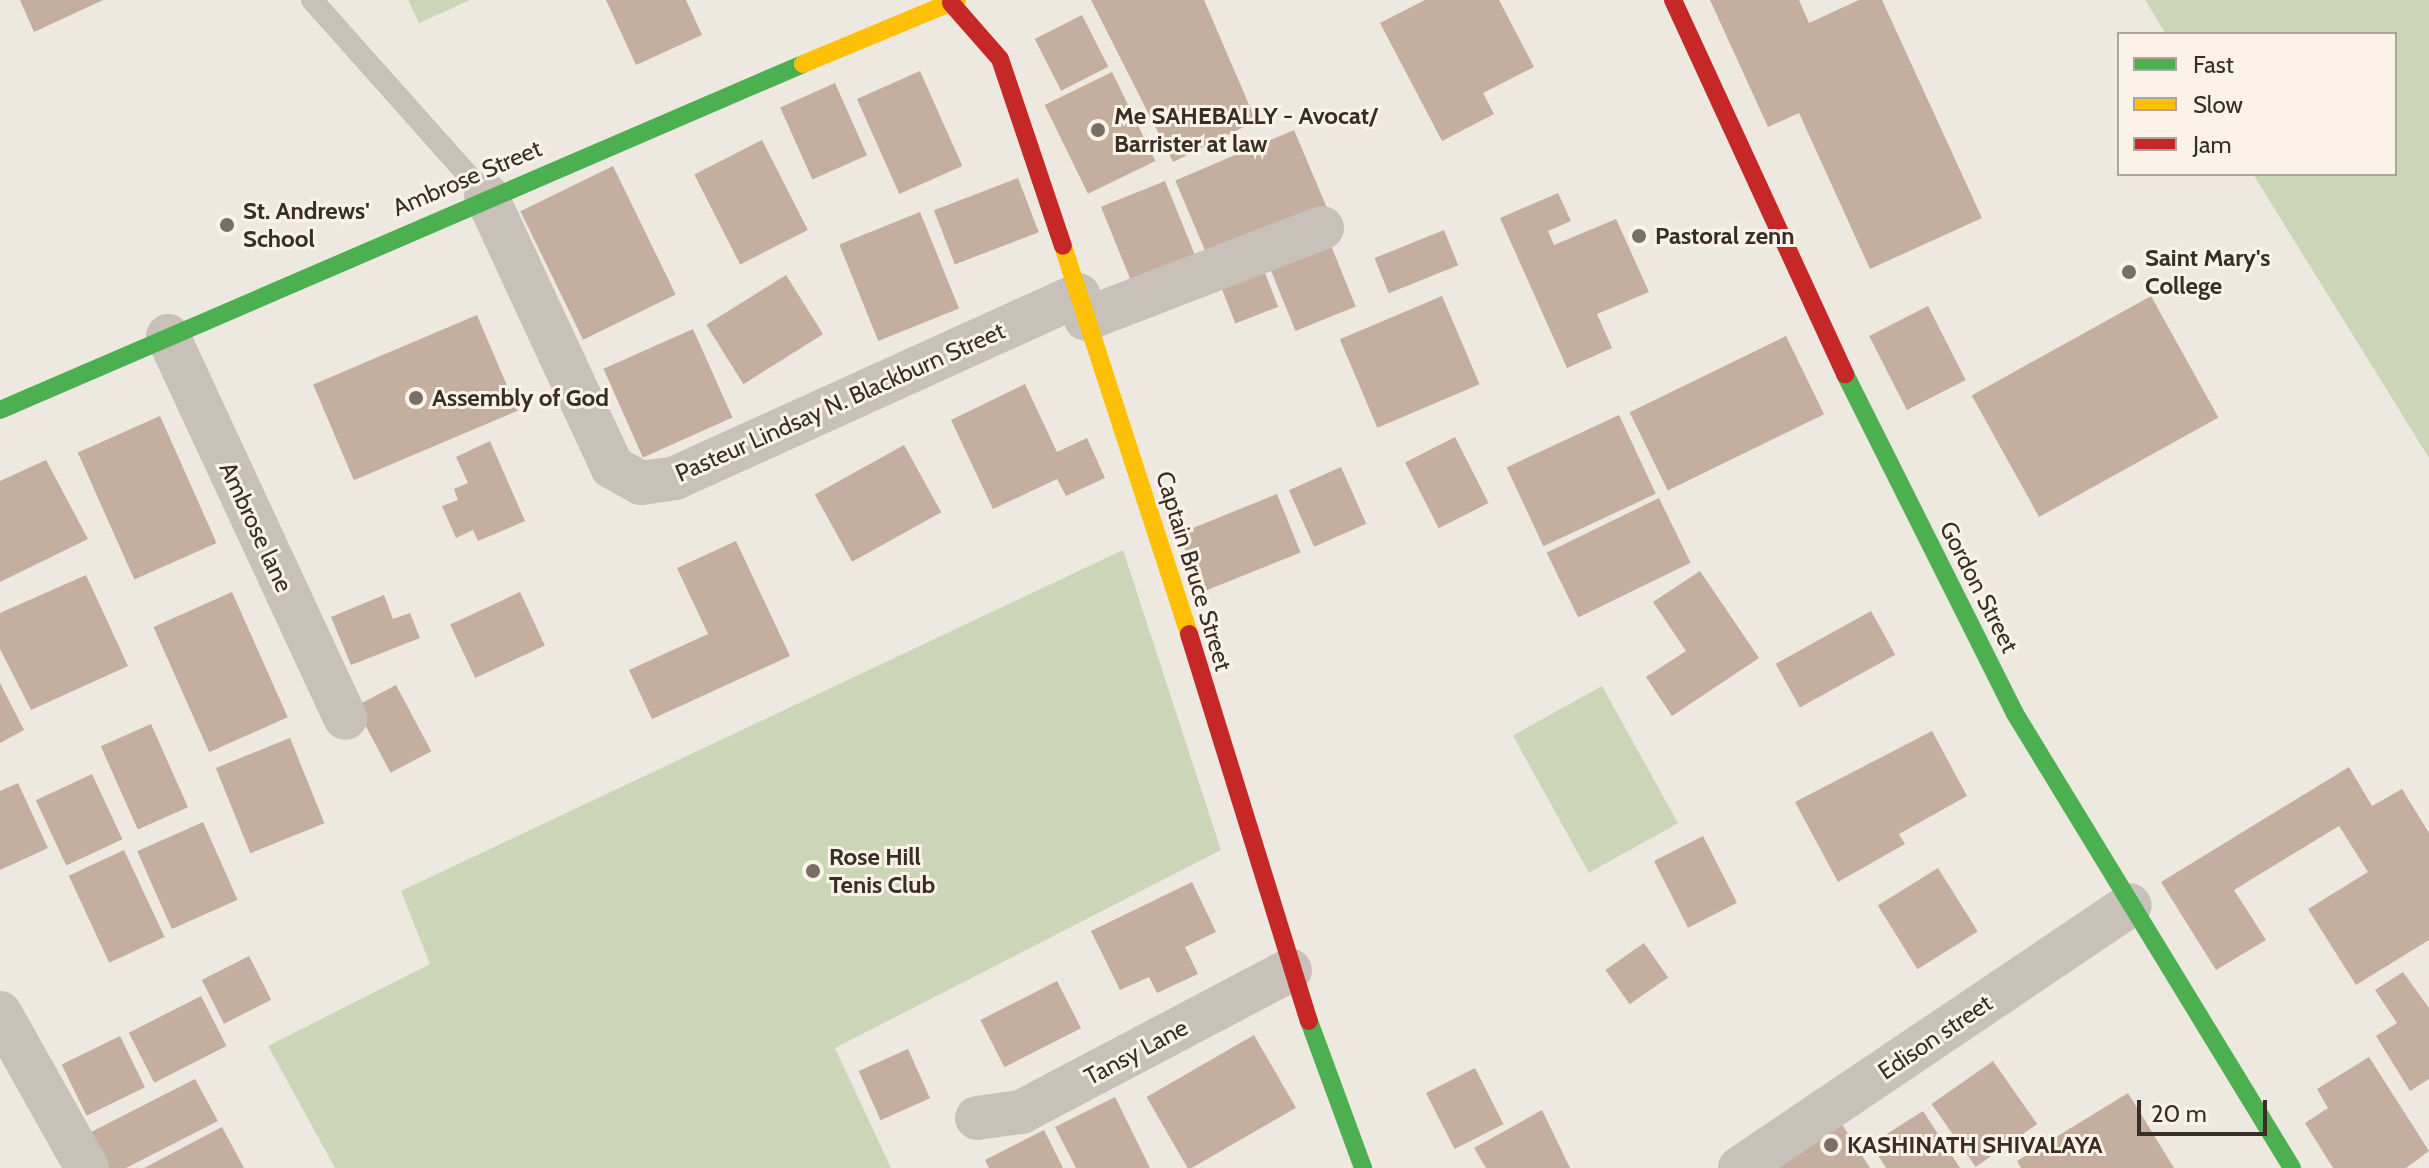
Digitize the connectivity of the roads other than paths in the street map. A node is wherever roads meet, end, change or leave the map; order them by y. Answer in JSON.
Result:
{"nodes":[{"id":1,"x":312,"y":0,"type":"edge"},
{"id":2,"x":1673,"y":0,"type":"edge"},
{"id":3,"x":954,"y":2,"type":"edge"},
{"id":4,"x":899,"y":11,"type":"edge"},
{"id":5,"x":486,"y":195,"type":"junction"},
{"id":6,"x":1322,"y":228,"type":"dead end"},
{"id":7,"x":1082,"y":307,"type":"junction"},
{"id":8,"x":168,"y":336,"type":"junction"},
{"id":9,"x":0,"y":410,"type":"edge"},
{"id":10,"x":345,"y":718,"type":"dead end"},
{"id":11,"x":2130,"y":905,"type":"junction"},
{"id":12,"x":1290,"y":970,"type":"junction"},
{"id":13,"x":0,"y":1013,"type":"edge"},
{"id":14,"x":977,"y":1118,"type":"dead end"},
{"id":15,"x":87,"y":1168,"type":"edge"},
{"id":16,"x":1363,"y":1168,"type":"edge"},
{"id":17,"x":1740,"y":1168,"type":"edge"},
{"id":18,"x":2292,"y":1168,"type":"edge"}],
"edges":[{"from":1,"to":5,"type":"lane"},
{"from":2,"to":11,"type":"street","name":"Gordon Street"},
{"from":3,"to":4,"type":"street","name":"Ambrose Street"},
{"from":3,"to":7,"type":"street","name":"Captain Bruce Street"},
{"from":4,"to":5,"type":"street","name":"Ambrose Street"},
{"from":5,"to":7,"type":"street","name":"Pasteur Lindsay N. Blackburn Street"},
{"from":5,"to":8,"type":"street","name":"Ambrose Street"},
{"from":6,"to":7,"type":"street","name":"Pasteur Lindsay N. Blackburn Street"},
{"from":7,"to":12,"type":"street","name":"Captain Bruce Street"},
{"from":8,"to":9,"type":"street","name":"Ambrose Street"},
{"from":8,"to":10,"type":"street","name":"Ambrose lane"},
{"from":11,"to":17,"type":"street","name":"Edison street"},
{"from":11,"to":18,"type":"street","name":"Gordon Street"},
{"from":12,"to":14,"type":"street","name":"Tansy Lane"},
{"from":12,"to":16,"type":"street","name":"Captain Bruce Street"},
{"from":13,"to":15,"type":"street"}]}
